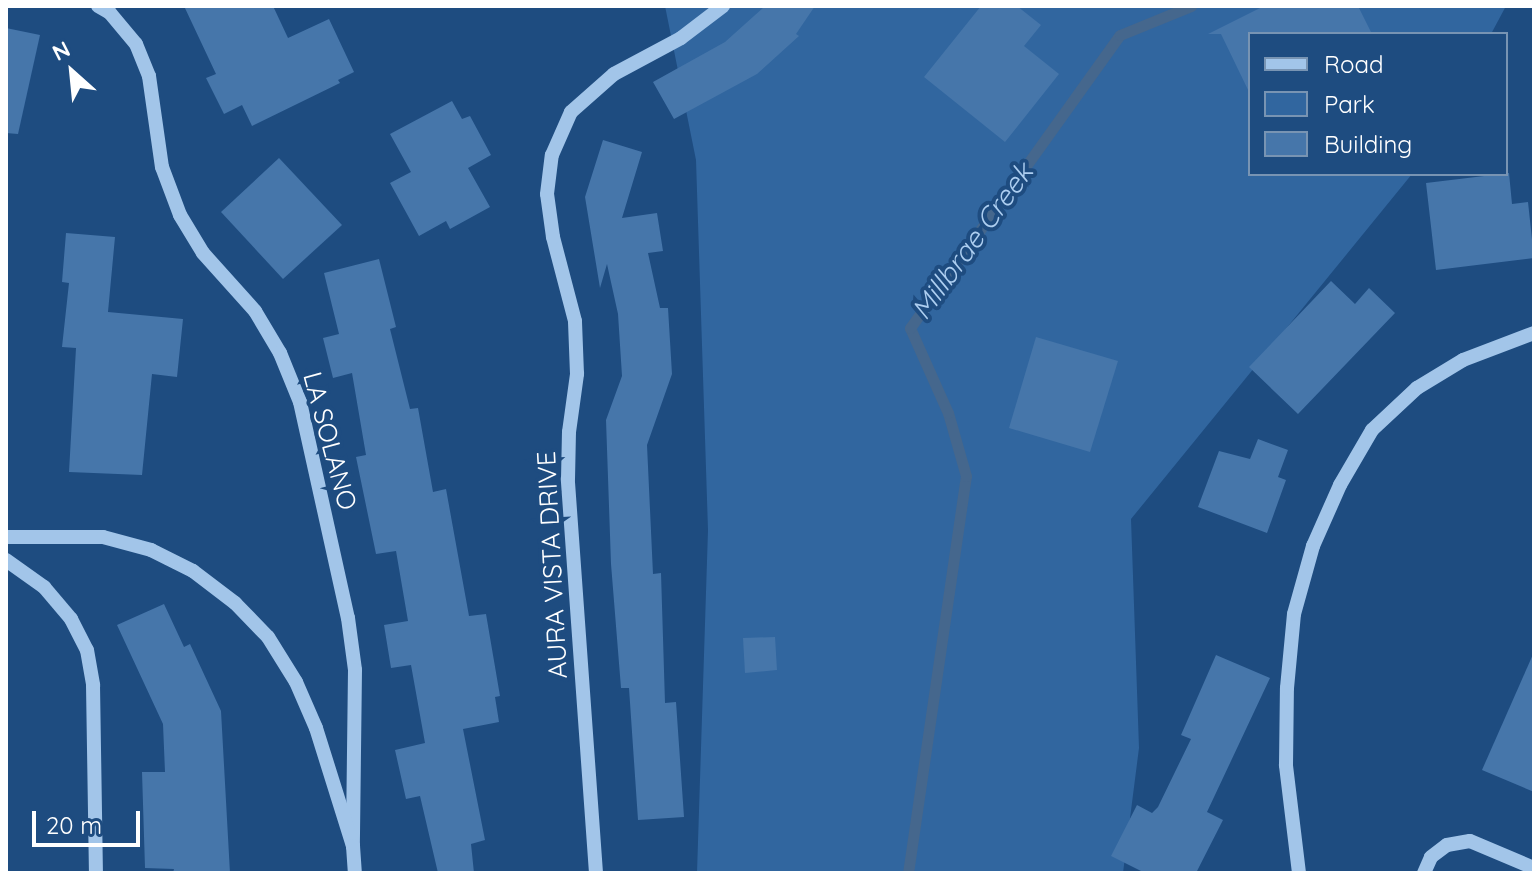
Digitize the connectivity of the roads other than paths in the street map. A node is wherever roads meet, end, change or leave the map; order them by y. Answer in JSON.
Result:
{"nodes":[{"id":1,"x":98,"y":6,"type":"edge"},
{"id":2,"x":723,"y":6,"type":"edge"},
{"id":3,"x":1534,"y":333,"type":"edge"},
{"id":4,"x":6,"y":537,"type":"edge"},
{"id":5,"x":6,"y":560,"type":"edge"},
{"id":6,"x":353,"y":846,"type":"junction"},
{"id":7,"x":1534,"y":868,"type":"edge"},
{"id":8,"x":96,"y":873,"type":"edge"},
{"id":9,"x":355,"y":873,"type":"edge"},
{"id":10,"x":596,"y":873,"type":"edge"},
{"id":11,"x":1299,"y":873,"type":"edge"},
{"id":12,"x":1424,"y":873,"type":"edge"}],
"edges":[{"from":1,"to":6,"type":"street","name":"LA SOLANO"},
{"from":2,"to":10,"type":"street","name":"AURA VISTA DRIVE"},
{"from":3,"to":11,"type":"street"},
{"from":4,"to":6,"type":"street"},
{"from":5,"to":8,"type":"street"},
{"from":6,"to":9,"type":"street"},
{"from":7,"to":12,"type":"street"}]}
